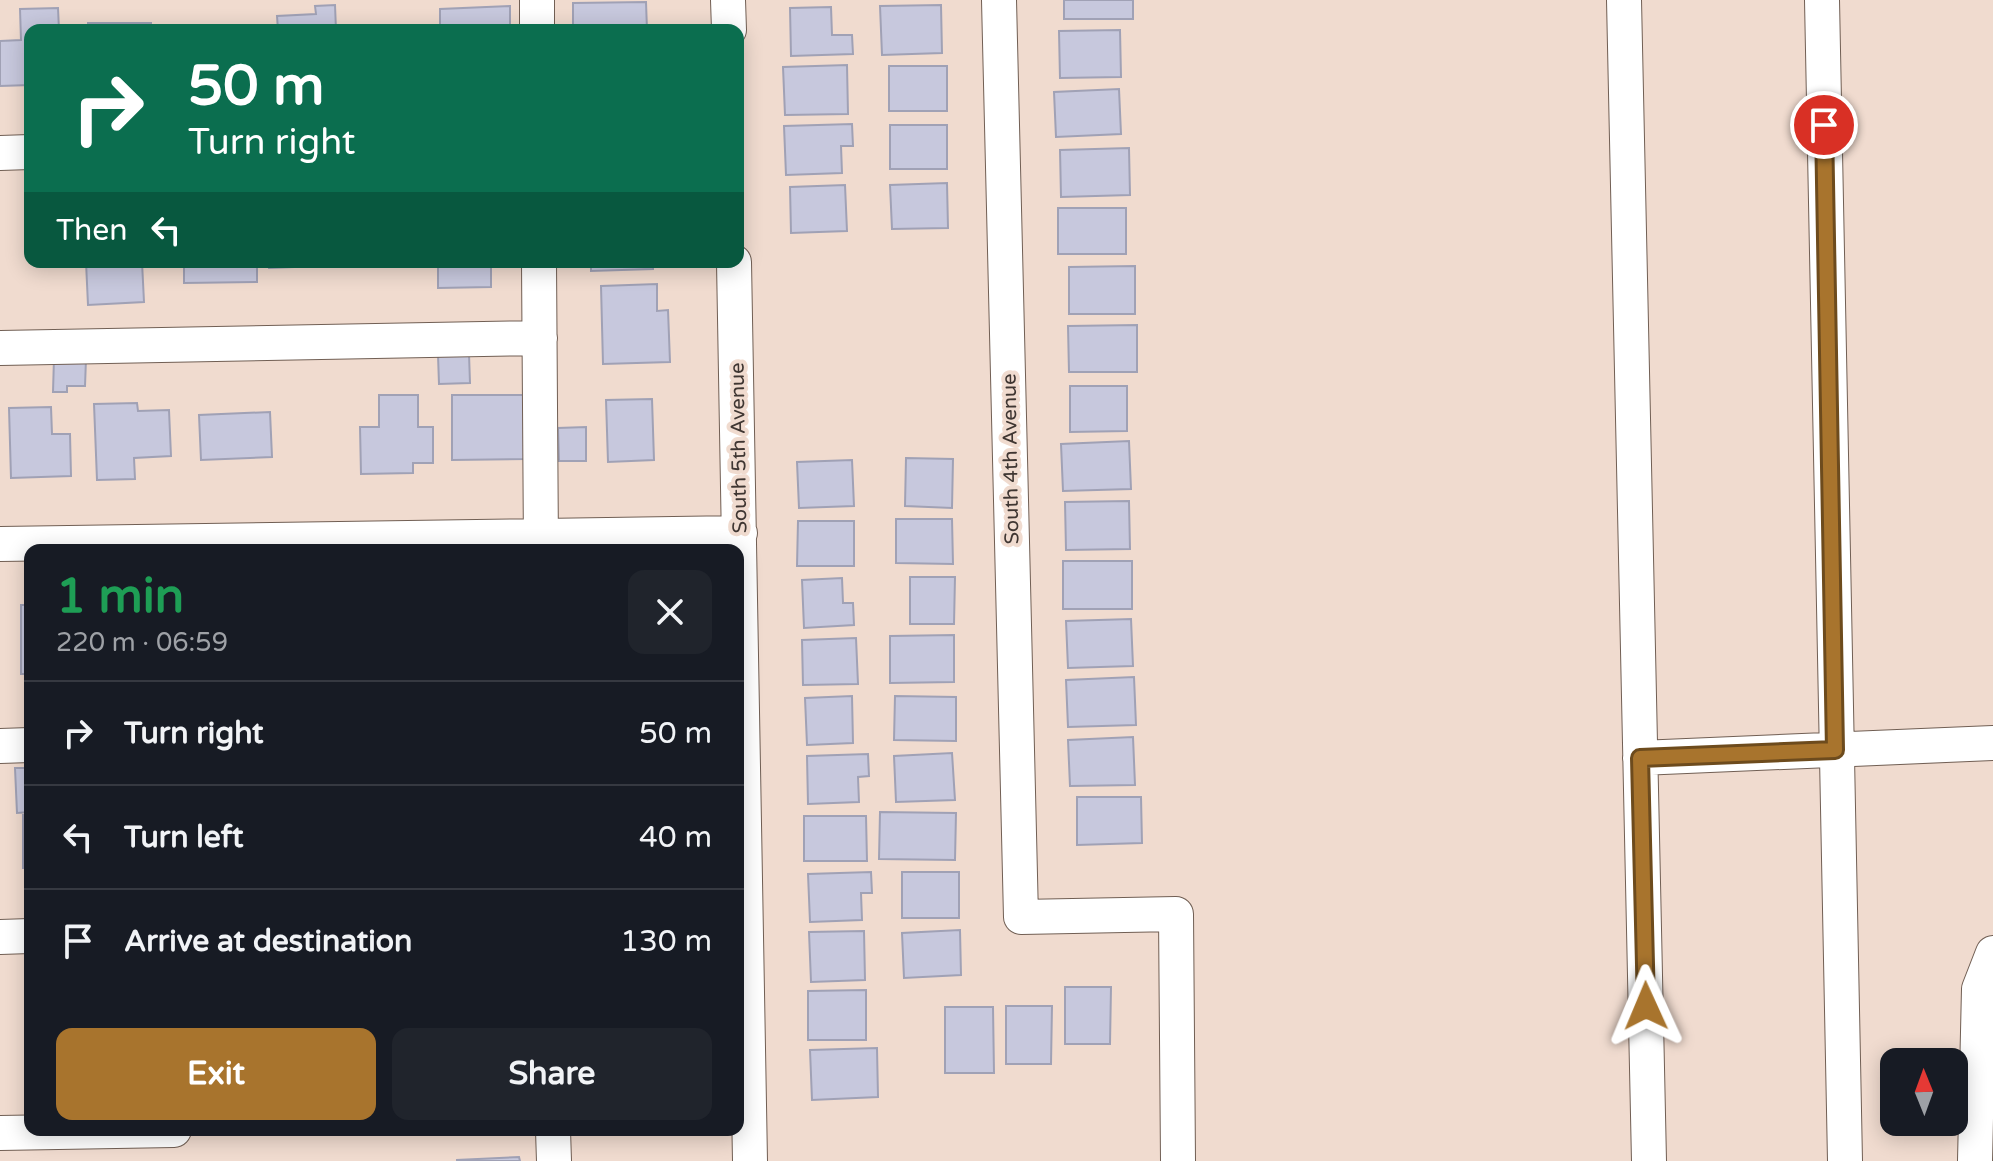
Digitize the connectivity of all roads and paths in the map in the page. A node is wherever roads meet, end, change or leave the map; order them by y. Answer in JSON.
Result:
{"nodes":[{"id":1,"x":537,"y":0,"type":"edge"},
{"id":2,"x":728,"y":0,"type":"edge"},
{"id":3,"x":999,"y":0,"type":"edge"},
{"id":4,"x":1624,"y":0,"type":"edge"},
{"id":5,"x":1822,"y":0,"type":"edge"},
{"id":6,"x":537,"y":24,"type":"edge"},
{"id":7,"x":729,"y":24,"type":"edge"},
{"id":8,"x":24,"y":152,"type":"edge"},
{"id":9,"x":0,"y":153,"type":"edge"},
{"id":10,"x":539,"y":268,"type":"edge"},
{"id":11,"x":734,"y":268,"type":"edge"},
{"id":12,"x":540,"y":338,"type":"junction"},
{"id":13,"x":0,"y":348,"type":"edge"},
{"id":14,"x":740,"y":533,"type":"junction"},
{"id":15,"x":541,"y":543,"type":"edge"},
{"id":16,"x":0,"y":544,"type":"edge"},
{"id":17,"x":740,"y":544,"type":"edge"},
{"id":18,"x":1993,"y":743,"type":"edge"},
{"id":19,"x":24,"y":745,"type":"edge"},
{"id":20,"x":0,"y":746,"type":"edge"},
{"id":21,"x":1835,"y":750,"type":"junction"},
{"id":22,"x":1640,"y":758,"type":"junction"},
{"id":23,"x":24,"y":936,"type":"edge"},
{"id":24,"x":0,"y":937,"type":"edge"},
{"id":25,"x":1993,"y":953,"type":"edge"},
{"id":26,"x":744,"y":982,"type":"edge"},
{"id":27,"x":0,"y":1133,"type":"edge"},
{"id":28,"x":24,"y":1133,"type":"edge"},
{"id":29,"x":553,"y":1136,"type":"edge"},
{"id":30,"x":554,"y":1161,"type":"edge"},
{"id":31,"x":750,"y":1161,"type":"edge"},
{"id":32,"x":1178,"y":1161,"type":"edge"},
{"id":33,"x":1649,"y":1161,"type":"edge"},
{"id":34,"x":1845,"y":1161,"type":"edge"},
{"id":35,"x":1975,"y":1161,"type":"edge"}],
"edges":[{"from":1,"to":6,"type":"street"},
{"from":2,"to":7,"type":"street"},
{"from":3,"to":32,"type":"street","name":"South 4th Avenue"},
{"from":4,"to":22,"type":"street"},
{"from":5,"to":21,"type":"street"},
{"from":8,"to":9,"type":"street"},
{"from":10,"to":12,"type":"street"},
{"from":11,"to":14,"type":"street","name":"South 5th Avenue"},
{"from":12,"to":13,"type":"street"},
{"from":12,"to":15,"type":"street"},
{"from":14,"to":15,"type":"street"},
{"from":14,"to":17,"type":"street","name":"South 5th Avenue"},
{"from":15,"to":16,"type":"street"},
{"from":18,"to":21,"type":"street"},
{"from":19,"to":20,"type":"street"},
{"from":21,"to":22,"type":"street"},
{"from":21,"to":34,"type":"street"},
{"from":22,"to":33,"type":"street"},
{"from":23,"to":24,"type":"street"},
{"from":25,"to":35,"type":"street"},
{"from":26,"to":31,"type":"street","name":"South 5th Avenue"},
{"from":27,"to":28,"type":"street"},
{"from":29,"to":30,"type":"street"}]}
